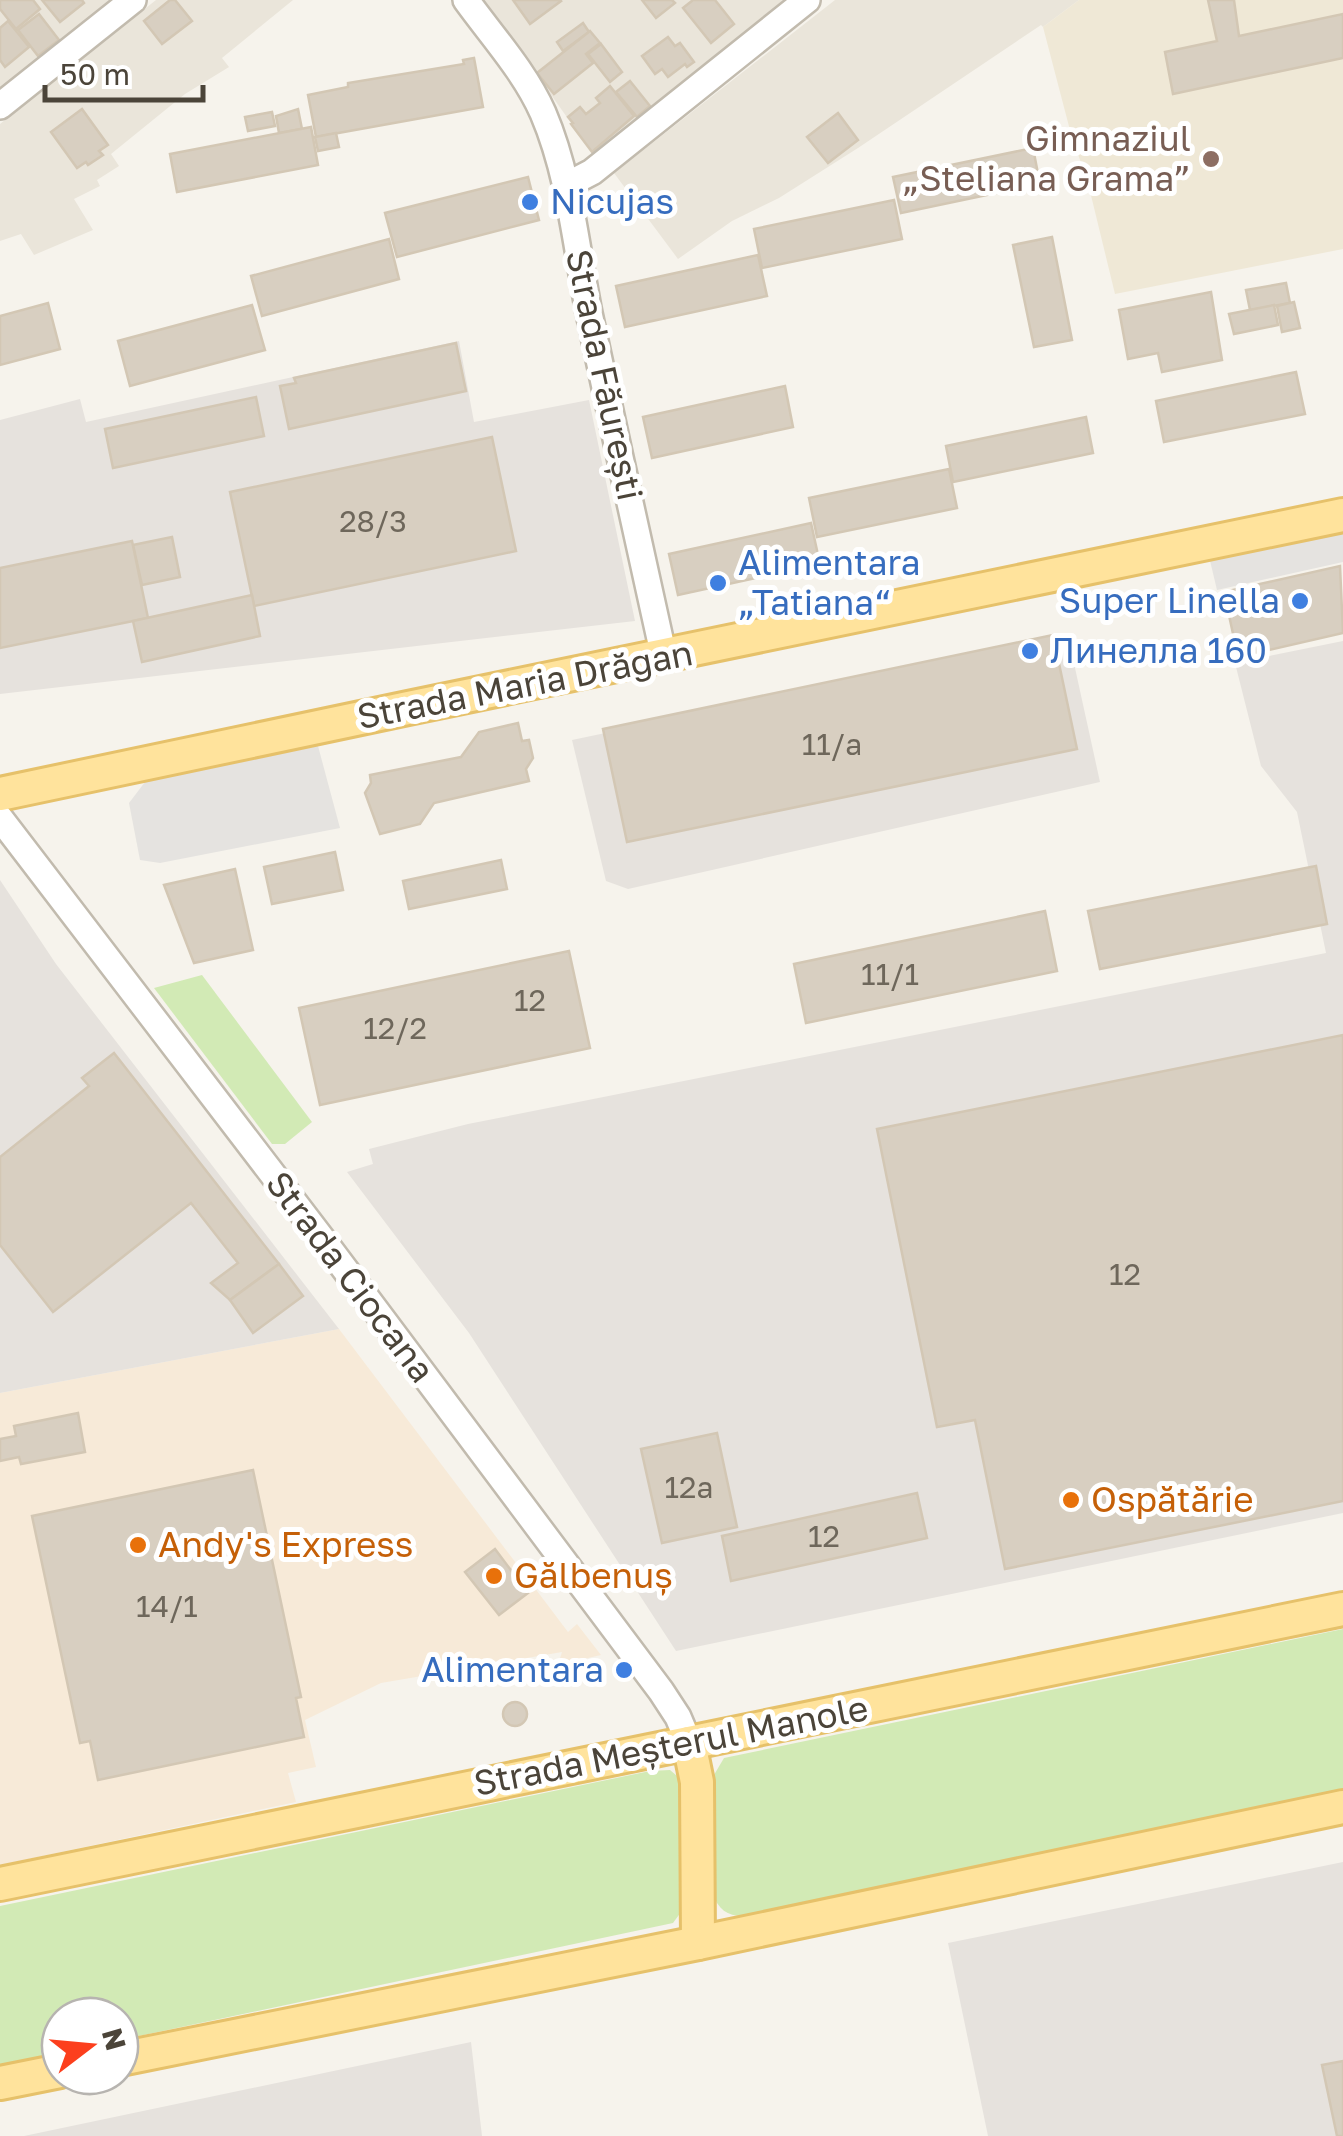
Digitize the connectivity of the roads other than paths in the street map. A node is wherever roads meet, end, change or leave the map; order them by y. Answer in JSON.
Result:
{"nodes":[{"id":1,"x":133,"y":0,"type":"edge"},
{"id":2,"x":466,"y":0,"type":"edge"},
{"id":3,"x":808,"y":0,"type":"edge"},
{"id":4,"x":0,"y":106,"type":"edge"},
{"id":5,"x":567,"y":185,"type":"junction"},
{"id":6,"x":1343,"y":515,"type":"edge"},
{"id":7,"x":664,"y":656,"type":"junction"},
{"id":8,"x":0,"y":794,"type":"edge"},
{"id":9,"x":0,"y":818,"type":"edge"},
{"id":10,"x":1343,"y":1609,"type":"edge"},
{"id":11,"x":689,"y":1743,"type":"junction"},
{"id":12,"x":1343,"y":1807,"type":"edge"},
{"id":13,"x":0,"y":1884,"type":"edge"},
{"id":14,"x":698,"y":1943,"type":"junction"},
{"id":15,"x":140,"y":2055,"type":"edge"},
{"id":16,"x":40,"y":2075,"type":"edge"},
{"id":17,"x":0,"y":2083,"type":"edge"}],
"edges":[{"from":1,"to":4,"type":"street"},
{"from":2,"to":5,"type":"street","name":"Strada Făurești"},
{"from":3,"to":5,"type":"street"},
{"from":5,"to":7,"type":"street","name":"Strada Făurești"},
{"from":6,"to":7,"type":"main road","name":"Strada Maria Drăgan"},
{"from":7,"to":8,"type":"main road","name":"Strada Maria Drăgan"},
{"from":9,"to":11,"type":"street","name":"Strada Ciocana"},
{"from":10,"to":11,"type":"main road","name":"Strada Meșterul Manole"},
{"from":11,"to":13,"type":"main road","name":"Strada Meșterul Manole"},
{"from":11,"to":14,"type":"main road"},
{"from":12,"to":14,"type":"main road"},
{"from":14,"to":15,"type":"main road"},
{"from":16,"to":17,"type":"main road"}]}
